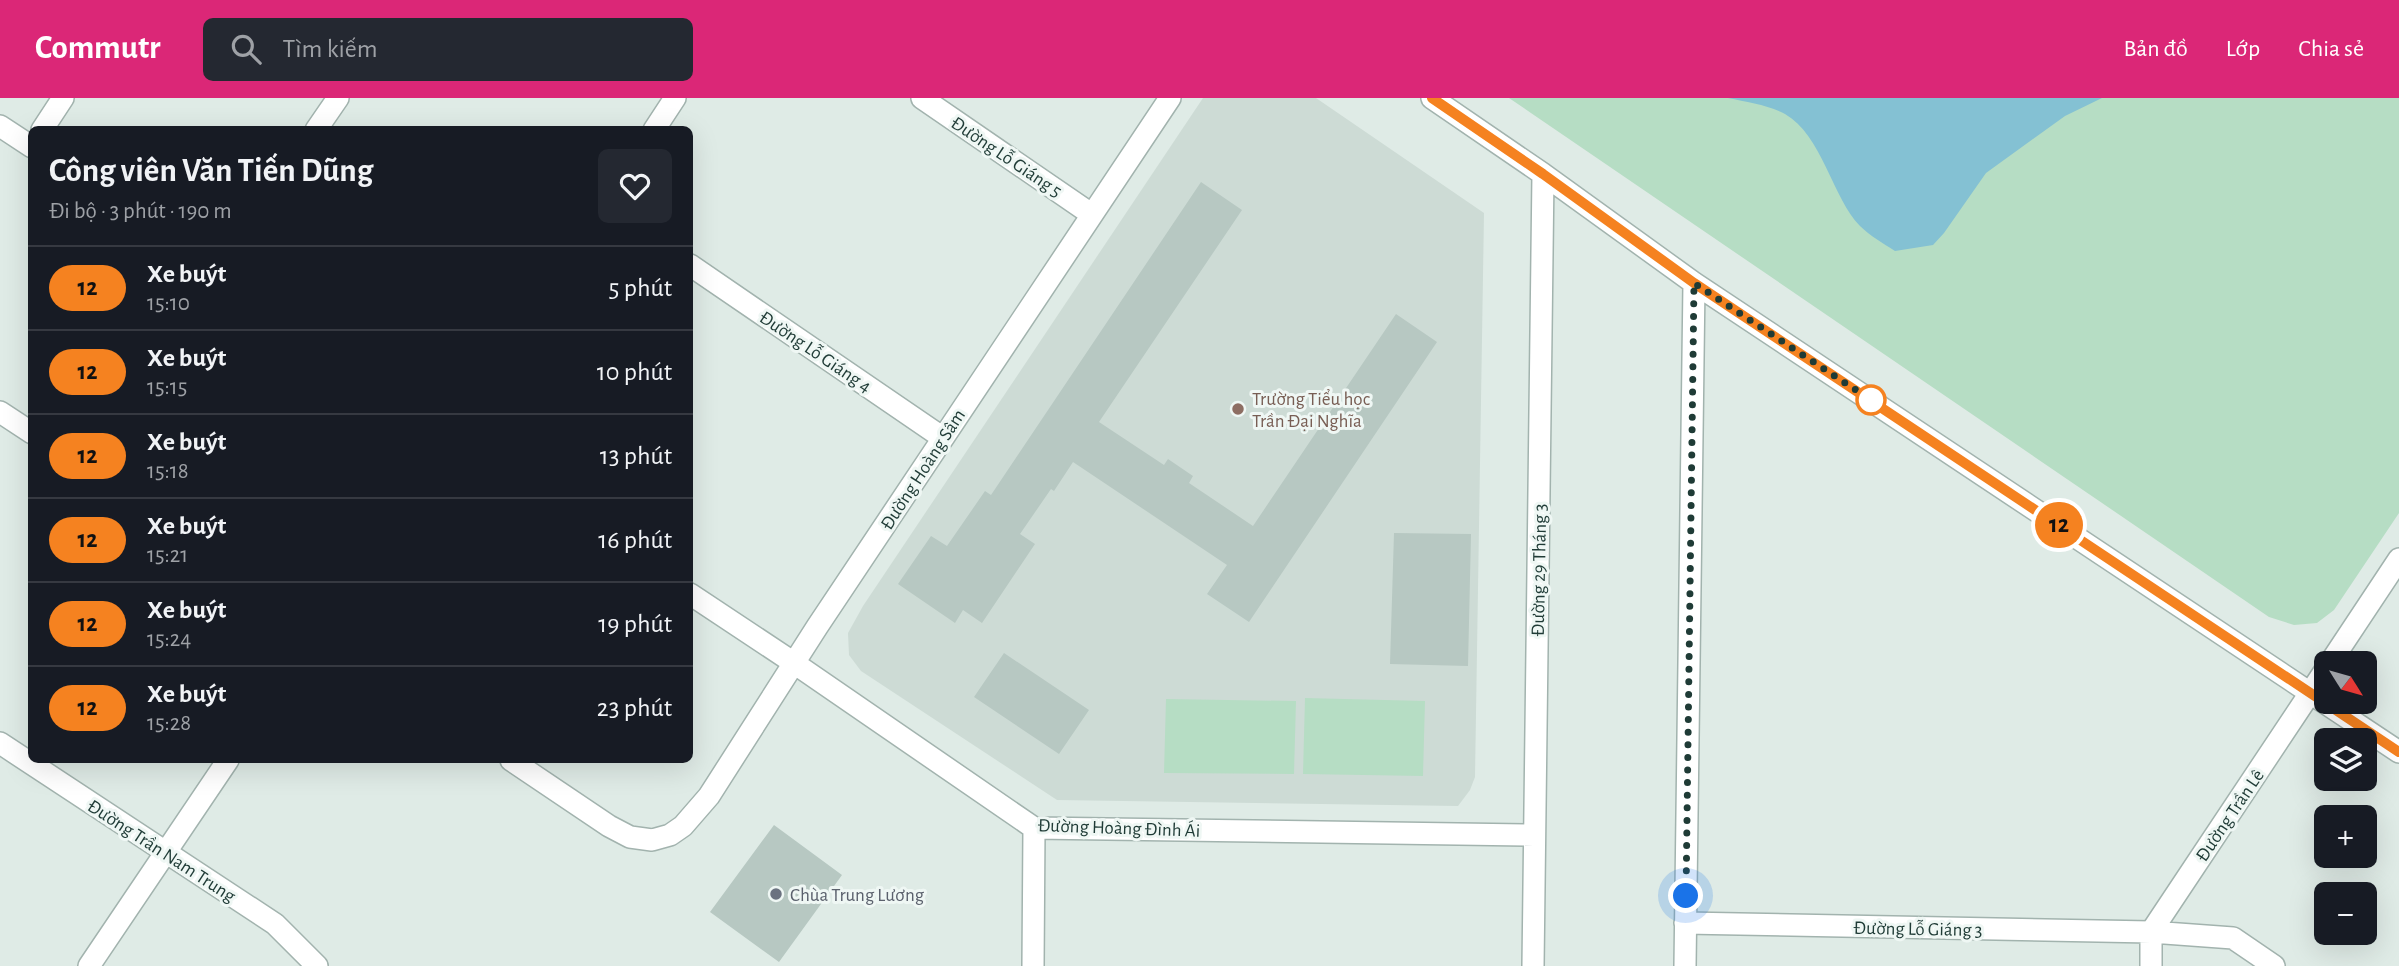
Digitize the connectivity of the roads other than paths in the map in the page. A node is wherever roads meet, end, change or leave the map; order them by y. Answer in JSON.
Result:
{"nodes":[{"id":1,"x":64,"y":98,"type":"edge"},
{"id":2,"x":338,"y":98,"type":"edge"},
{"id":3,"x":675,"y":98,"type":"edge"},
{"id":4,"x":922,"y":98,"type":"edge"},
{"id":5,"x":1170,"y":98,"type":"edge"},
{"id":6,"x":1432,"y":98,"type":"edge"},
{"id":7,"x":0,"y":126,"type":"edge"},
{"id":8,"x":45,"y":126,"type":"edge"},
{"id":9,"x":319,"y":126,"type":"edge"},
{"id":10,"x":657,"y":126,"type":"edge"},
{"id":11,"x":28,"y":139,"type":"edge"},
{"id":12,"x":1543,"y":174,"type":"junction"},
{"id":13,"x":1091,"y":214,"type":"junction"},
{"id":14,"x":693,"y":267,"type":"edge"},
{"id":15,"x":1694,"y":283,"type":"junction"},
{"id":16,"x":0,"y":412,"type":"edge"},
{"id":17,"x":28,"y":430,"type":"edge"},
{"id":18,"x":943,"y":438,"type":"junction"},
{"id":19,"x":2399,"y":559,"type":"edge"},
{"id":20,"x":693,"y":596,"type":"edge"},
{"id":21,"x":2338,"y":651,"type":"edge"},
{"id":22,"x":794,"y":663,"type":"junction"},
{"id":23,"x":2314,"y":687,"type":"edge"},
{"id":24,"x":2311,"y":692,"type":"junction"},
{"id":25,"x":0,"y":743,"type":"edge"},
{"id":26,"x":2399,"y":752,"type":"edge"},
{"id":27,"x":28,"y":762,"type":"edge"},
{"id":28,"x":30,"y":763,"type":"edge"},
{"id":29,"x":226,"y":763,"type":"edge"},
{"id":30,"x":515,"y":763,"type":"edge"},
{"id":31,"x":1034,"y":828,"type":"junction"},
{"id":32,"x":1534,"y":835,"type":"junction"},
{"id":33,"x":166,"y":853,"type":"junction"},
{"id":34,"x":1685,"y":923,"type":"junction"},
{"id":35,"x":2151,"y":933,"type":"junction"},
{"id":36,"x":89,"y":966,"type":"edge"},
{"id":37,"x":317,"y":966,"type":"edge"},
{"id":38,"x":1033,"y":966,"type":"edge"},
{"id":39,"x":1533,"y":966,"type":"edge"},
{"id":40,"x":1685,"y":966,"type":"edge"},
{"id":41,"x":2151,"y":966,"type":"edge"},
{"id":42,"x":2274,"y":966,"type":"edge"}],
"edges":[{"from":1,"to":8,"type":"street"},
{"from":2,"to":9,"type":"street"},
{"from":3,"to":10,"type":"street"},
{"from":4,"to":13,"type":"street","name":"Đường Lỗ Giáng 5"},
{"from":5,"to":13,"type":"street","name":"Đường Hoàng Sâm"},
{"from":6,"to":12,"type":"street"},
{"from":7,"to":11,"type":"street"},
{"from":12,"to":15,"type":"street"},
{"from":12,"to":32,"type":"street","name":"Đường 29 Tháng 3"},
{"from":13,"to":18,"type":"street","name":"Đường Hoàng Sâm"},
{"from":14,"to":18,"type":"street","name":"Đường Lỗ Giáng 4"},
{"from":15,"to":24,"type":"street"},
{"from":15,"to":34,"type":"street"},
{"from":16,"to":17,"type":"street"},
{"from":18,"to":22,"type":"street","name":"Đường Hoàng Sâm"},
{"from":19,"to":21,"type":"street"},
{"from":20,"to":22,"type":"street","name":"Đường Hoàng Đình Ái"},
{"from":22,"to":30,"type":"street","name":"Đường Hoàng Sâm"},
{"from":22,"to":31,"type":"street","name":"Đường Hoàng Đình Ái"},
{"from":23,"to":24,"type":"street","name":"Đường Trần Lê"},
{"from":24,"to":26,"type":"street"},
{"from":24,"to":35,"type":"street","name":"Đường Trần Lê"},
{"from":25,"to":27,"type":"street","name":"Đường Trần Nam Trung"},
{"from":28,"to":33,"type":"street","name":"Đường Trần Nam Trung"},
{"from":29,"to":33,"type":"street"},
{"from":31,"to":32,"type":"street","name":"Đường Hoàng Đình Ái"},
{"from":31,"to":38,"type":"street"},
{"from":32,"to":39,"type":"street","name":"Đường 29 Tháng 3"},
{"from":33,"to":36,"type":"street"},
{"from":33,"to":37,"type":"street","name":"Đường Trần Nam Trung"},
{"from":34,"to":35,"type":"street","name":"Đường Lỗ Giáng 3"},
{"from":34,"to":40,"type":"street"},
{"from":35,"to":41,"type":"street"},
{"from":35,"to":42,"type":"street","name":"Đường Lỗ Giáng 3"}]}
